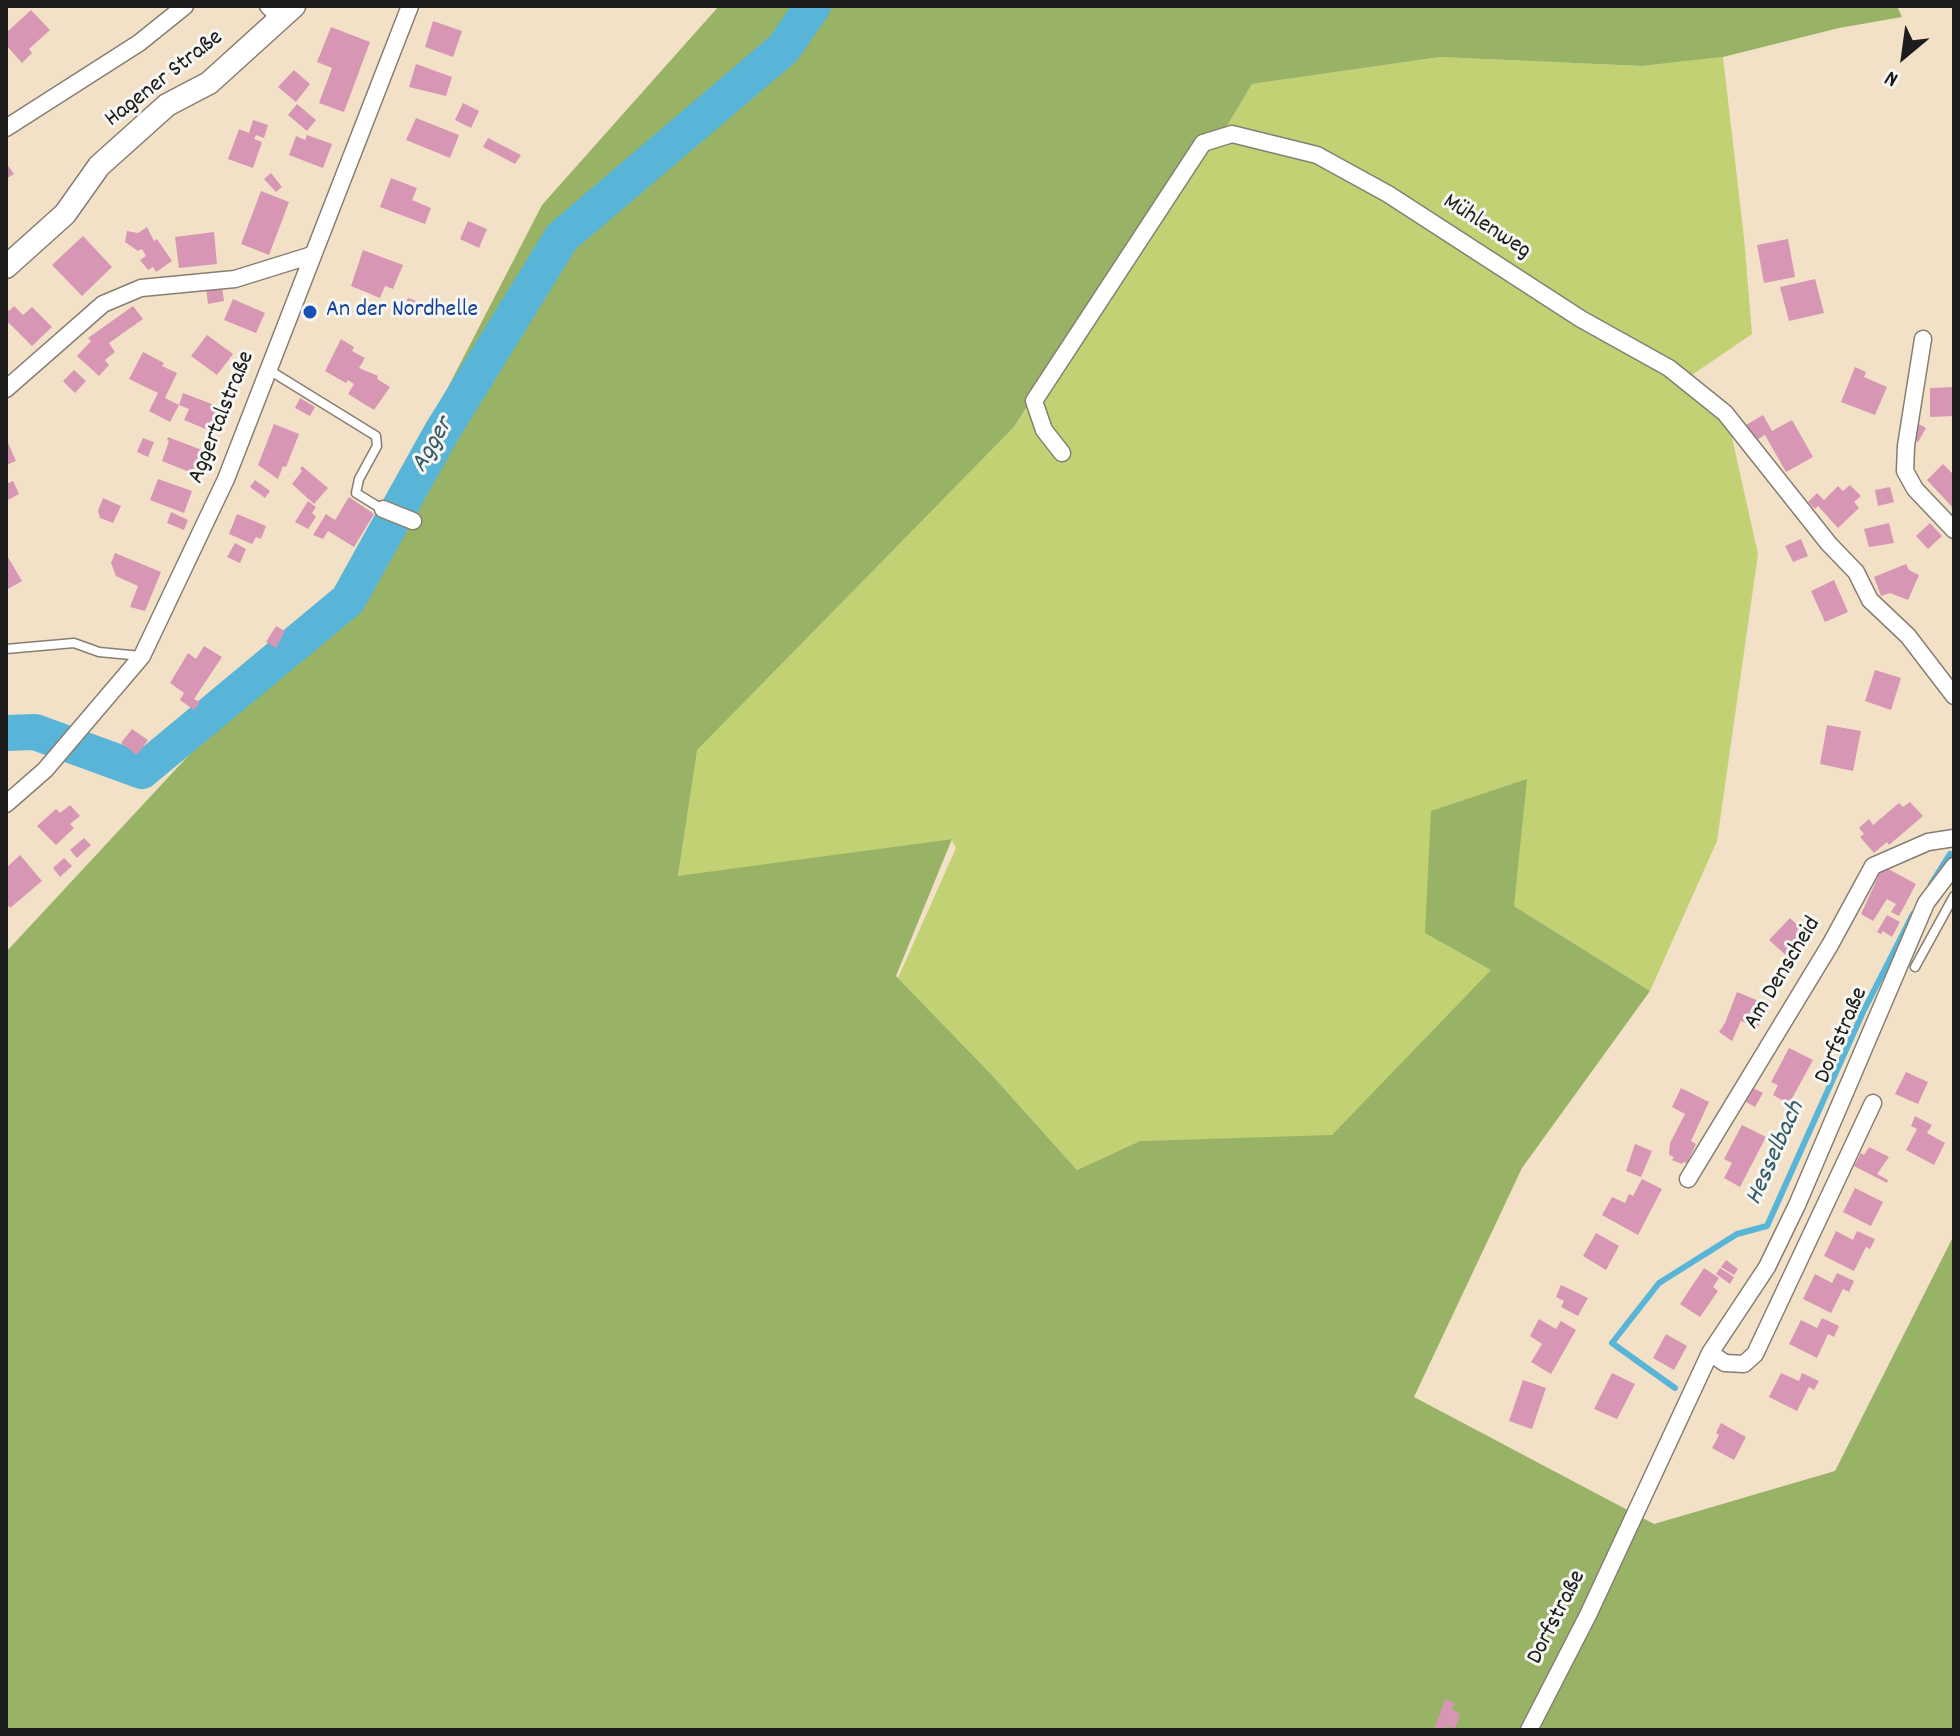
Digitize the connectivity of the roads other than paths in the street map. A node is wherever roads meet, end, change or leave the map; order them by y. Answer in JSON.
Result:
{"nodes":[{"id":1,"x":185,"y":6,"type":"edge"},
{"id":2,"x":410,"y":6,"type":"edge"},
{"id":3,"x":281,"y":10,"type":"edge"},
{"id":4,"x":6,"y":128,"type":"edge"},
{"id":5,"x":312,"y":255,"type":"junction"},
{"id":6,"x":6,"y":267,"type":"edge"},
{"id":7,"x":1923,"y":339,"type":"dead end"},
{"id":8,"x":268,"y":370,"type":"junction"},
{"id":9,"x":6,"y":389,"type":"edge"},
{"id":10,"x":1062,"y":453,"type":"dead end"},
{"id":11,"x":383,"y":509,"type":"joint"},
{"id":12,"x":413,"y":521,"type":"dead end"},
{"id":13,"x":1954,"y":530,"type":"edge"},
{"id":14,"x":6,"y":649,"type":"edge"},
{"id":15,"x":142,"y":656,"type":"junction"},
{"id":16,"x":1954,"y":696,"type":"edge"},
{"id":17,"x":6,"y":804,"type":"edge"},
{"id":18,"x":1954,"y":838,"type":"edge"},
{"id":19,"x":1954,"y":866,"type":"edge"},
{"id":20,"x":1954,"y":896,"type":"edge"},
{"id":21,"x":1915,"y":967,"type":"dead end"},
{"id":22,"x":1873,"y":1103,"type":"dead end"},
{"id":23,"x":1688,"y":1179,"type":"dead end"},
{"id":24,"x":1710,"y":1353,"type":"junction"},
{"id":25,"x":1529,"y":1730,"type":"edge"}],
"edges":[{"from":1,"to":4,"type":"street"},
{"from":2,"to":5,"type":"street","name":"Aggertalstraße"},
{"from":3,"to":6,"type":"main road","name":"Hagener Straße"},
{"from":5,"to":8,"type":"street","name":"Aggertalstraße"},
{"from":5,"to":9,"type":"street"},
{"from":7,"to":13,"type":"street"},
{"from":8,"to":11,"type":"lane"},
{"from":8,"to":15,"type":"street","name":"Aggertalstraße"},
{"from":10,"to":16,"type":"street","name":"Mühlenweg"},
{"from":11,"to":12,"type":"street"},
{"from":14,"to":15,"type":"lane"},
{"from":15,"to":17,"type":"street","name":"Aggertalstraße"},
{"from":18,"to":23,"type":"street","name":"Am Denscheid"},
{"from":19,"to":24,"type":"street","name":"Dorfstraße"},
{"from":20,"to":21,"type":"lane"},
{"from":22,"to":24,"type":"street"},
{"from":24,"to":25,"type":"street","name":"Dorfstraße"}]}
